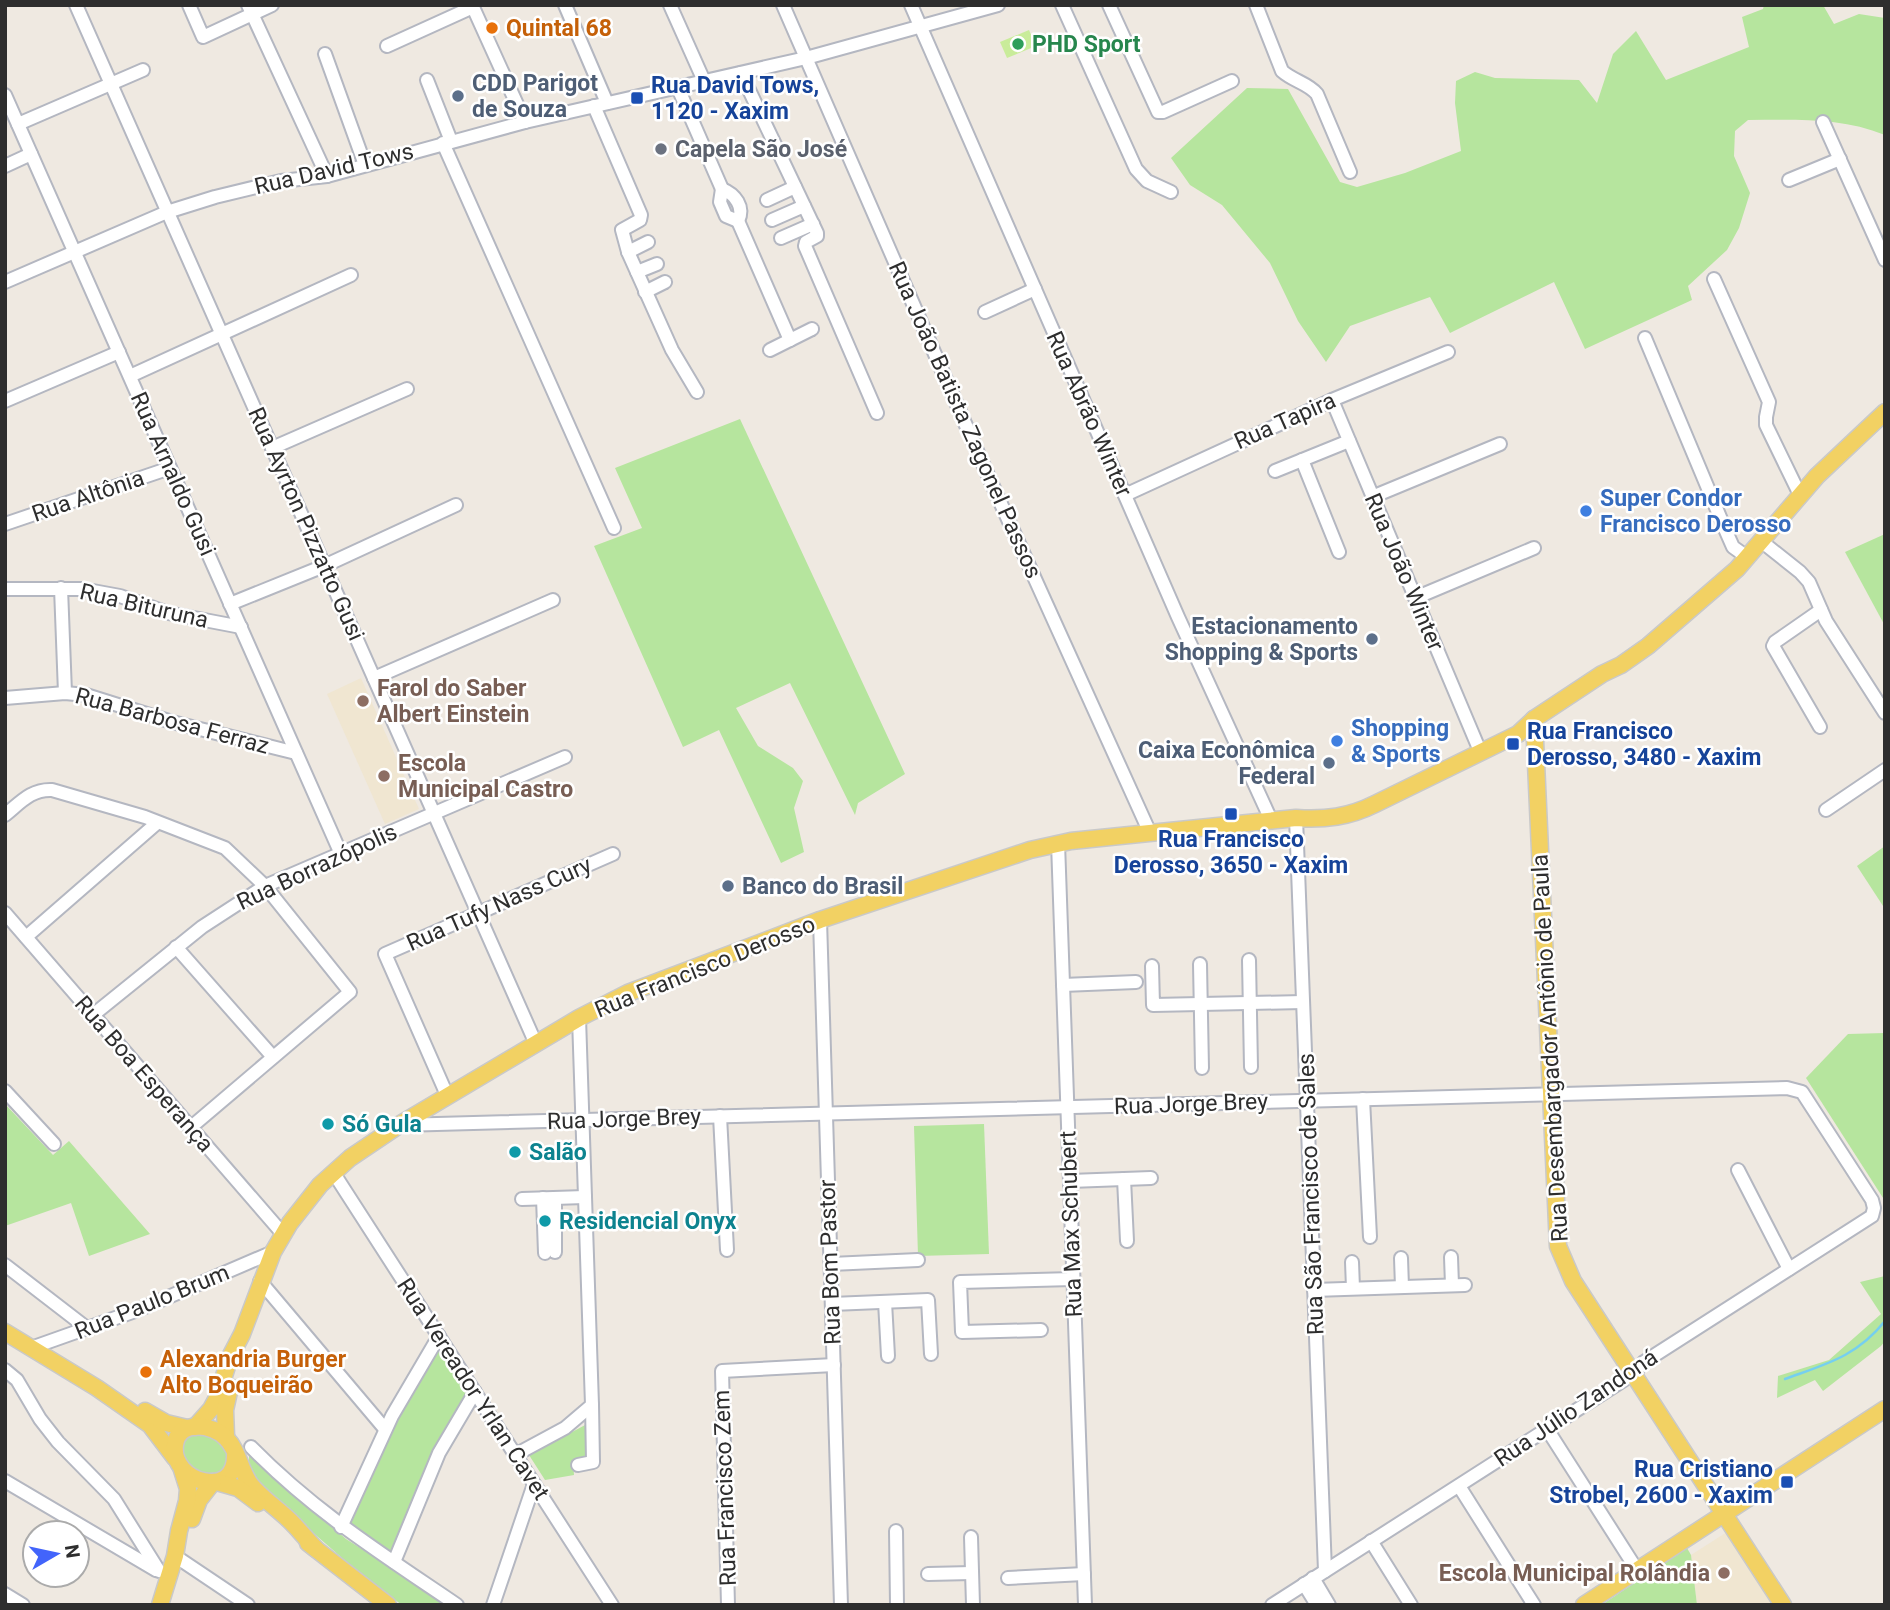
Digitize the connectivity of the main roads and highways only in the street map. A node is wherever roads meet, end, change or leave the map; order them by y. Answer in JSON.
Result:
{"nodes":[{"id":1,"x":1885,"y":412,"type":"edge"},
{"id":2,"x":1534,"y":719,"type":"junction"},
{"id":3,"x":1296,"y":818,"type":"junction"},
{"id":4,"x":5,"y":1332,"type":"edge"},
{"id":5,"x":242,"y":1334,"type":"junction"},
{"id":6,"x":97,"y":1388,"type":"junction"},
{"id":7,"x":1885,"y":1409,"type":"edge"},
{"id":8,"x":191,"y":1427,"type":"junction"},
{"id":9,"x":226,"y":1437,"type":"junction"},
{"id":10,"x":236,"y":1455,"type":"junction"},
{"id":11,"x":179,"y":1464,"type":"junction"},
{"id":12,"x":215,"y":1482,"type":"junction"},
{"id":13,"x":1724,"y":1513,"type":"junction"},
{"id":14,"x":316,"y":1549,"type":"junction"},
{"id":15,"x":175,"y":1556,"type":"junction"},
{"id":16,"x":1592,"y":1603,"type":"edge"},
{"id":17,"x":160,"y":1605,"type":"edge"},
{"id":18,"x":388,"y":1605,"type":"edge"},
{"id":19,"x":1783,"y":1605,"type":"edge"}],
"edges":[{"from":1,"to":2,"type":"main road","name":"Rua Francisco Derosso"},
{"from":2,"to":3,"type":"main road","name":"Rua Francisco Derosso"},
{"from":2,"to":3,"type":"main road","name":"Rua Francisco Derosso"},
{"from":2,"to":13,"type":"main road","name":"Rua Desembargador Antônio de Paula"},
{"from":3,"to":5,"type":"main road","name":"Rua Francisco Derosso"},
{"from":4,"to":6,"type":"main road"},
{"from":5,"to":8,"type":"main road","name":"Rua Francisco Derosso"},
{"from":5,"to":9,"type":"main road","name":"Rua Francisco Derosso"},
{"from":6,"to":8,"type":"main road"},
{"from":6,"to":11,"type":"main road"},
{"from":7,"to":13,"type":"main road"},
{"from":8,"to":9,"type":"main road"},
{"from":8,"to":11,"type":"main road"},
{"from":9,"to":10,"type":"main road"},
{"from":10,"to":12,"type":"main road"},
{"from":10,"to":14,"type":"main road"},
{"from":11,"to":12,"type":"main road"},
{"from":11,"to":15,"type":"main road"},
{"from":12,"to":14,"type":"main road"},
{"from":12,"to":15,"type":"main road"},
{"from":13,"to":16,"type":"main road"},
{"from":13,"to":19,"type":"main road","name":"Rua Desembargador Antônio de Paula"},
{"from":14,"to":18,"type":"main road"},
{"from":15,"to":17,"type":"main road"}]}
